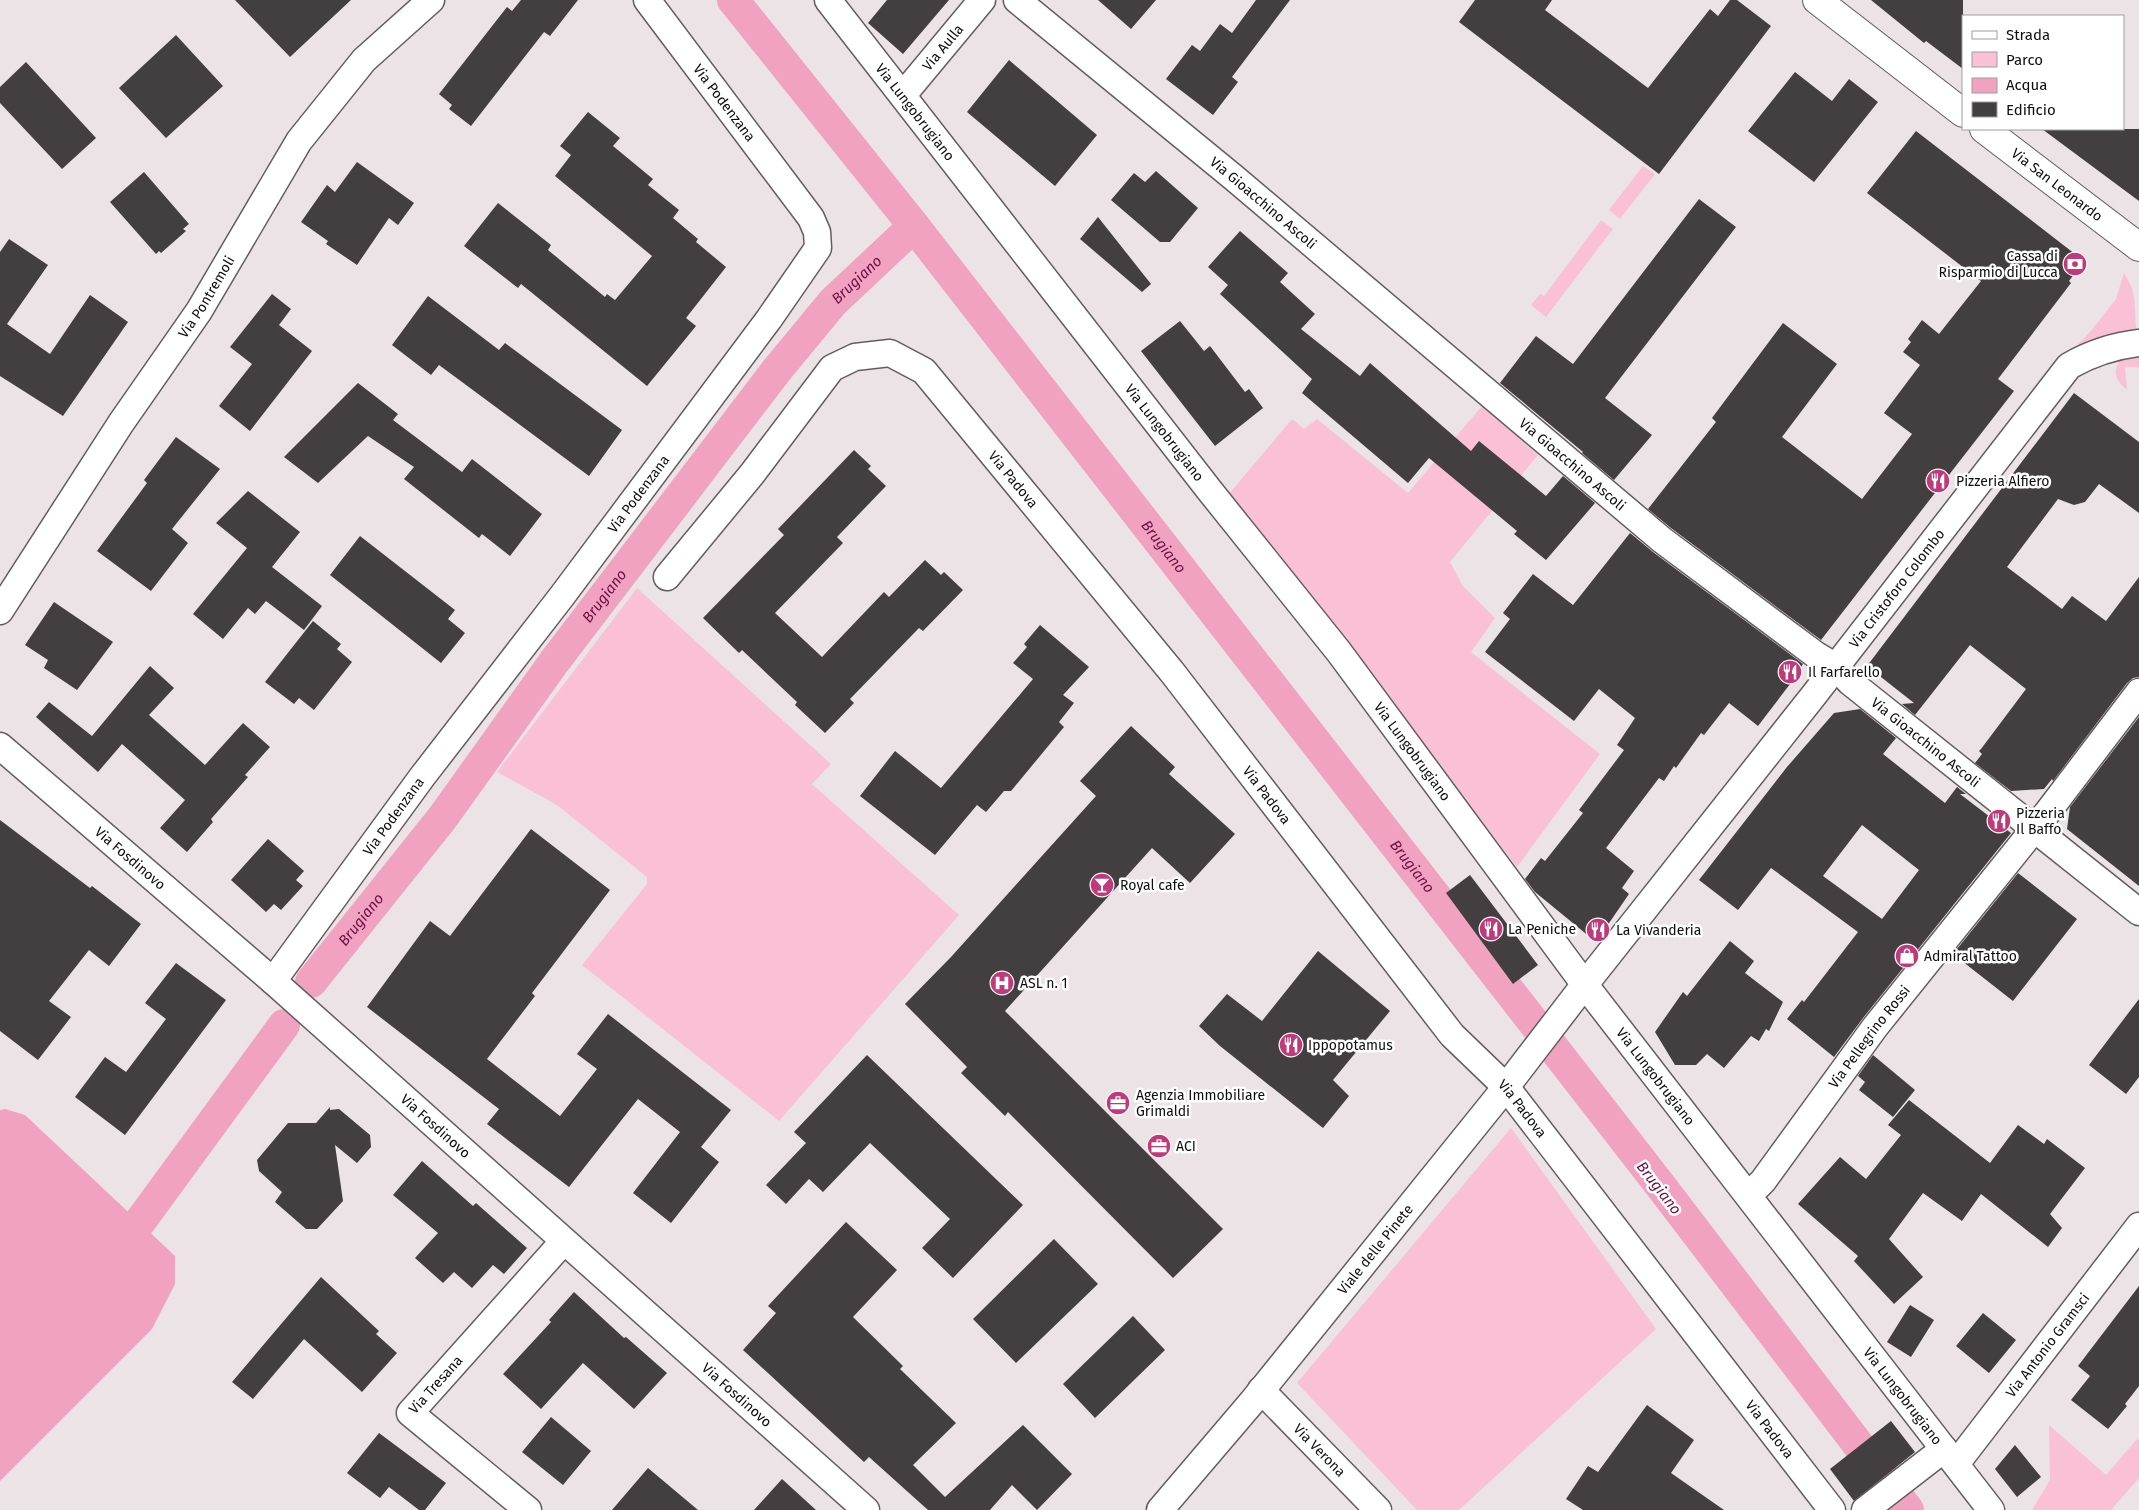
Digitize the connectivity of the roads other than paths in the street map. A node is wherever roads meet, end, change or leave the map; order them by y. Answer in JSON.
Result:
{"nodes":[{"id":1,"x":431,"y":0,"type":"edge"},
{"id":2,"x":648,"y":0,"type":"edge"},
{"id":3,"x":828,"y":0,"type":"edge"},
{"id":4,"x":982,"y":0,"type":"edge"},
{"id":5,"x":1017,"y":0,"type":"edge"},
{"id":6,"x":1817,"y":0,"type":"edge"},
{"id":7,"x":903,"y":95,"type":"junction"},
{"id":8,"x":1962,"y":112,"type":"edge"},
{"id":9,"x":1985,"y":130,"type":"edge"},
{"id":10,"x":2136,"y":248,"type":"edge"},
{"id":11,"x":2139,"y":343,"type":"edge"},
{"id":12,"x":667,"y":577,"type":"dead end"},
{"id":13,"x":0,"y":611,"type":"edge"},
{"id":14,"x":1836,"y":667,"type":"junction"},
{"id":15,"x":2139,"y":692,"type":"edge"},
{"id":16,"x":0,"y":746,"type":"edge"},
{"id":17,"x":2034,"y":827,"type":"junction"},
{"id":18,"x":2139,"y":912,"type":"edge"},
{"id":19,"x":273,"y":981,"type":"junction"},
{"id":20,"x":1580,"y":991,"type":"junction"},
{"id":21,"x":1509,"y":1084,"type":"junction"},
{"id":22,"x":1749,"y":1195,"type":"junction"},
{"id":23,"x":2139,"y":1226,"type":"edge"},
{"id":24,"x":563,"y":1242,"type":"junction"},
{"id":25,"x":1261,"y":1390,"type":"junction"},
{"id":26,"x":1943,"y":1457,"type":"junction"},
{"id":27,"x":528,"y":1510,"type":"edge"},
{"id":28,"x":866,"y":1510,"type":"edge"},
{"id":29,"x":1160,"y":1510,"type":"edge"},
{"id":30,"x":1378,"y":1510,"type":"edge"},
{"id":31,"x":1832,"y":1510,"type":"edge"},
{"id":32,"x":1865,"y":1510,"type":"edge"},
{"id":33,"x":1991,"y":1510,"type":"edge"}],
"edges":[{"from":1,"to":13,"type":"street","name":"Via Pontremoli"},
{"from":2,"to":19,"type":"street","name":"Via Podenzana"},
{"from":3,"to":7,"type":"street","name":"Via Lungobrugiano"},
{"from":4,"to":7,"type":"street","name":"Via Aulla"},
{"from":5,"to":14,"type":"street","name":"Via Gioacchino Ascoli"},
{"from":6,"to":8,"type":"main road"},
{"from":7,"to":20,"type":"street","name":"Via Lungobrugiano"},
{"from":9,"to":10,"type":"main road","name":"Via San Leonardo"},
{"from":11,"to":14,"type":"street","name":"Via Cristoforo Colombo"},
{"from":12,"to":21,"type":"street","name":"Via Padova"},
{"from":14,"to":17,"type":"street","name":"Via Gioacchino Ascoli"},
{"from":14,"to":20,"type":"street","name":"Via Cristoforo Colombo"},
{"from":15,"to":17,"type":"street","name":"Via Pellegrino Rossi"},
{"from":16,"to":19,"type":"street","name":"Via Fosdinovo"},
{"from":17,"to":18,"type":"street","name":"Via Gioacchino Ascoli"},
{"from":17,"to":22,"type":"street","name":"Via Pellegrino Rossi"},
{"from":19,"to":24,"type":"street","name":"Via Fosdinovo"},
{"from":20,"to":21,"type":"street","name":"Viale delle Pinete"},
{"from":20,"to":22,"type":"street","name":"Via Lungobrugiano"},
{"from":21,"to":25,"type":"street","name":"Viale delle Pinete"},
{"from":21,"to":31,"type":"street","name":"Via Padova"},
{"from":22,"to":26,"type":"street","name":"Via Lungobrugiano"},
{"from":23,"to":26,"type":"street","name":"Via Antonio Gramsci"},
{"from":24,"to":27,"type":"street","name":"Via Tresana"},
{"from":24,"to":28,"type":"street","name":"Via Fosdinovo"},
{"from":25,"to":29,"type":"street","name":"Viale delle Pinete"},
{"from":25,"to":30,"type":"street","name":"Via Verona"},
{"from":26,"to":32,"type":"street","name":"Via Antonio Gramsci"},
{"from":26,"to":33,"type":"street","name":"Via Lungobrugiano"}]}
